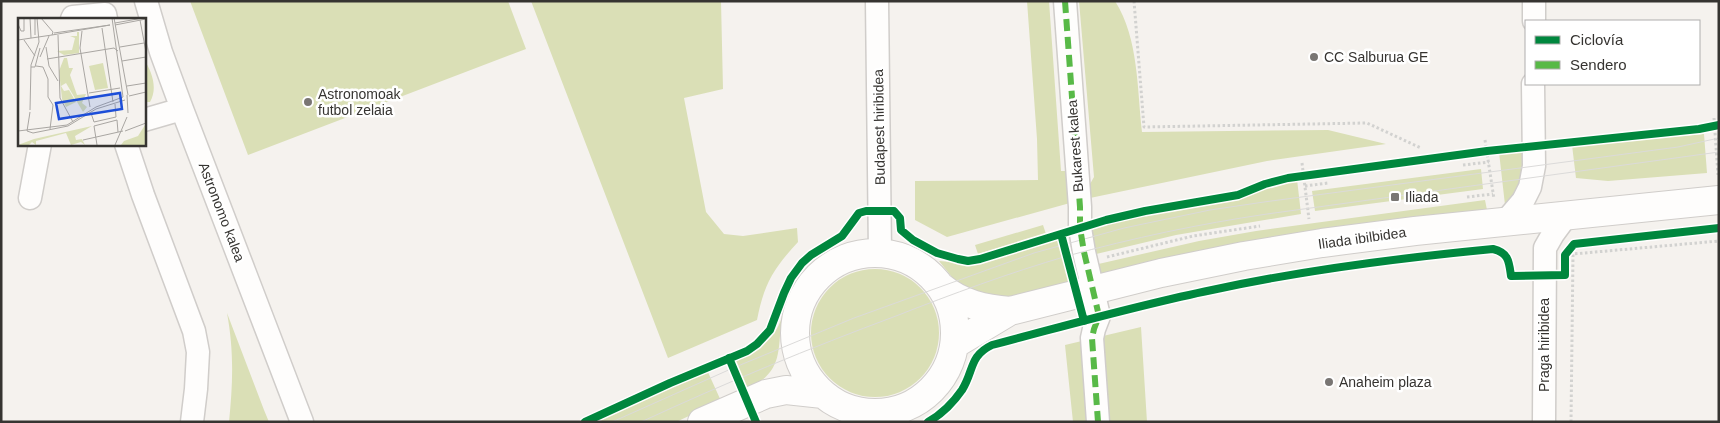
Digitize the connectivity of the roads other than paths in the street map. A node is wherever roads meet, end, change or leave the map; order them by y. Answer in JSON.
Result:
{"nodes":[{"id":1,"x":146,"y":1,"type":"edge"},
{"id":2,"x":877,"y":1,"type":"edge"},
{"id":3,"x":1065,"y":1,"type":"edge"},
{"id":4,"x":1534,"y":1,"type":"edge"},
{"id":5,"x":72,"y":18,"type":"edge"},
{"id":6,"x":106,"y":18,"type":"edge"},
{"id":7,"x":1534,"y":20,"type":"edge"},
{"id":8,"x":1533,"y":85,"type":"edge"},
{"id":9,"x":182,"y":109,"type":"junction"},
{"id":10,"x":145,"y":120,"type":"edge"},
{"id":11,"x":40,"y":145,"type":"edge"},
{"id":12,"x":126,"y":145,"type":"edge"},
{"id":13,"x":30,"y":198,"type":"dead end"},
{"id":14,"x":1719,"y":200,"type":"edge"},
{"id":15,"x":1567,"y":215,"type":"junction"},
{"id":16,"x":1505,"y":222,"type":"junction"},
{"id":17,"x":880,"y":254,"type":"junction"},
{"id":18,"x":941,"y":287,"type":"junction"},
{"id":19,"x":1093,"y":289,"type":"junction"},
{"id":20,"x":1010,"y":310,"type":"junction"},
{"id":21,"x":795,"y":337,"type":"junction"},
{"id":22,"x":955,"y":344,"type":"junction"},
{"id":23,"x":766,"y":394,"type":"junction"},
{"id":24,"x":823,"y":394,"type":"junction"},
{"id":25,"x":866,"y":417,"type":"edge"},
{"id":26,"x":192,"y":422,"type":"edge"},
{"id":27,"x":302,"y":422,"type":"edge"},
{"id":28,"x":702,"y":422,"type":"edge"},
{"id":29,"x":1098,"y":422,"type":"edge"},
{"id":30,"x":1544,"y":422,"type":"edge"}],
"edges":[{"from":1,"to":9,"type":"street","name":"Astronomo kalea"},
{"from":2,"to":17,"type":"street","name":"Budapest hiribidea"},
{"from":3,"to":19,"type":"street","name":"Bukarest kalea"},
{"from":4,"to":7,"type":"street"},
{"from":5,"to":6,"type":"street"},
{"from":8,"to":16,"type":"street"},
{"from":9,"to":10,"type":"street"},
{"from":9,"to":27,"type":"street","name":"Astronomo kalea"},
{"from":11,"to":13,"type":"street"},
{"from":12,"to":26,"type":"street"},
{"from":14,"to":15,"type":"main road","name":"Iliada ibilbidea"},
{"from":15,"to":16,"type":"main road","name":"Iliada ibilbidea"},
{"from":15,"to":30,"type":"street","name":"Praga hiribidea"},
{"from":16,"to":19,"type":"main road","name":"Iliada ibilbidea"},
{"from":17,"to":18,"type":"main road"},
{"from":17,"to":21,"type":"main road"},
{"from":18,"to":20,"type":"main road","name":"Iliada ibilbidea"},
{"from":18,"to":22,"type":"main road"},
{"from":19,"to":20,"type":"main road","name":"Iliada ibilbidea"},
{"from":19,"to":29,"type":"street","name":"Bukarest kalea"},
{"from":20,"to":22,"type":"main road","name":"Iliada ibilbidea"},
{"from":21,"to":23,"type":"main road"},
{"from":21,"to":24,"type":"main road"},
{"from":22,"to":25,"type":"main road"},
{"from":23,"to":24,"type":"main road"},
{"from":23,"to":28,"type":"main road"},
{"from":24,"to":25,"type":"main road"}]}
